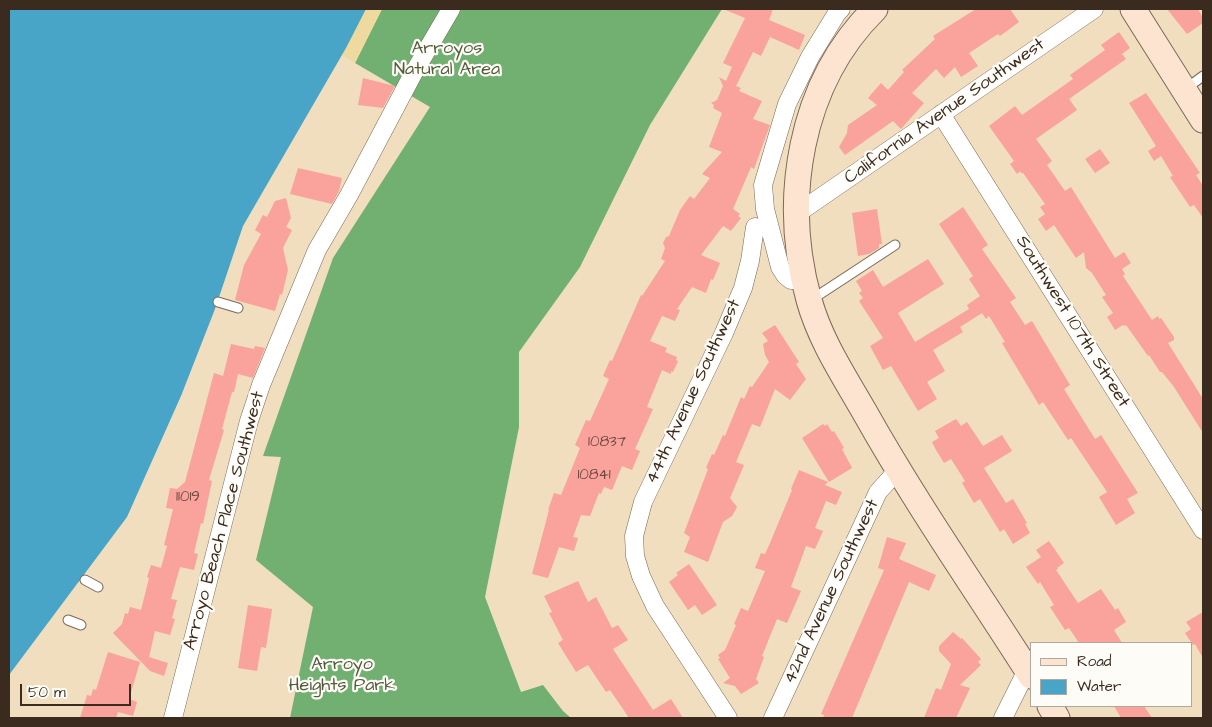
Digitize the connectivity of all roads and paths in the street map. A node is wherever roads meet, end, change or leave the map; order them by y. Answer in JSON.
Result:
{"nodes":[{"id":1,"x":451,"y":9,"type":"edge"},
{"id":2,"x":841,"y":9,"type":"edge"},
{"id":3,"x":875,"y":9,"type":"edge"},
{"id":4,"x":1094,"y":9,"type":"edge"},
{"id":5,"x":1133,"y":9,"type":"edge"},
{"id":6,"x":1194,"y":83,"type":"edge"},
{"id":7,"x":941,"y":114,"type":"junction"},
{"id":8,"x":1203,"y":120,"type":"edge"},
{"id":9,"x":795,"y":215,"type":"junction"},
{"id":10,"x":755,"y":227,"type":"dead end"},
{"id":11,"x":895,"y":245,"type":"dead end"},
{"id":12,"x":807,"y":290,"type":"junction"},
{"id":13,"x":218,"y":302,"type":"dead end"},
{"id":14,"x":238,"y":308,"type":"dead end"},
{"id":15,"x":898,"y":471,"type":"junction"},
{"id":16,"x":1203,"y":530,"type":"edge"},
{"id":17,"x":86,"y":580,"type":"dead end"},
{"id":18,"x":98,"y":587,"type":"dead end"},
{"id":19,"x":68,"y":620,"type":"dead end"},
{"id":20,"x":81,"y":625,"type":"dead end"},
{"id":21,"x":1029,"y":673,"type":"edge"},
{"id":22,"x":1051,"y":707,"type":"edge"},
{"id":23,"x":173,"y":718,"type":"edge"},
{"id":24,"x":728,"y":718,"type":"edge"},
{"id":25,"x":773,"y":718,"type":"edge"},
{"id":26,"x":1003,"y":718,"type":"edge"},
{"id":27,"x":1058,"y":718,"type":"edge"}],
"edges":[{"from":1,"to":23,"type":"street","name":"Arroyo Beach Place Southwest"},
{"from":2,"to":12,"type":"street"},
{"from":3,"to":9,"type":"street"},
{"from":4,"to":7,"type":"street","name":"California Avenue Southwest"},
{"from":5,"to":6,"type":"street"},
{"from":6,"to":8,"type":"street"},
{"from":7,"to":9,"type":"street","name":"California Avenue Southwest"},
{"from":7,"to":16,"type":"street","name":"Southwest 107th Street"},
{"from":9,"to":12,"type":"street"},
{"from":10,"to":24,"type":"street","name":"44th Avenue Southwest"},
{"from":11,"to":12,"type":"lane"},
{"from":12,"to":15,"type":"street"},
{"from":13,"to":14,"type":"lane"},
{"from":15,"to":21,"type":"street"},
{"from":15,"to":25,"type":"street","name":"42nd Avenue Southwest"},
{"from":17,"to":18,"type":"lane"},
{"from":19,"to":20,"type":"lane"},
{"from":21,"to":26,"type":"street"},
{"from":22,"to":27,"type":"street"}]}
